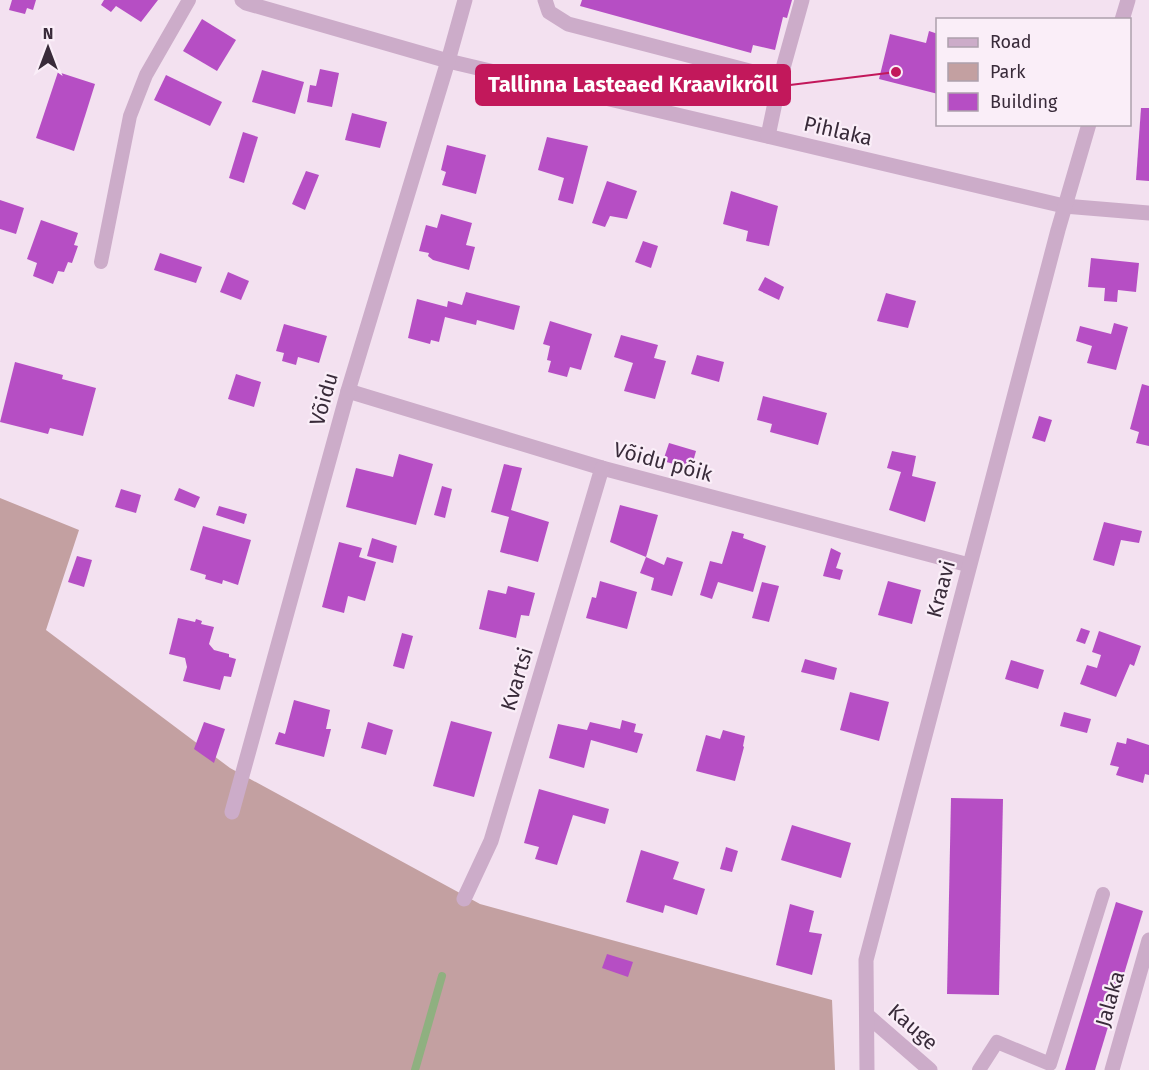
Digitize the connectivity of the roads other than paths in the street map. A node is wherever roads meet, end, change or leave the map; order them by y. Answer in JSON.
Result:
{"nodes":[{"id":1,"x":189,"y":0,"type":"edge"},
{"id":2,"x":242,"y":0,"type":"edge"},
{"id":3,"x":465,"y":0,"type":"edge"},
{"id":4,"x":545,"y":0,"type":"edge"},
{"id":5,"x":802,"y":0,"type":"edge"},
{"id":6,"x":1128,"y":0,"type":"edge"},
{"id":7,"x":1123,"y":18,"type":"edge"},
{"id":8,"x":448,"y":61,"type":"junction"},
{"id":9,"x":780,"y":80,"type":"junction"},
{"id":10,"x":1088,"y":126,"type":"edge"},
{"id":11,"x":768,"y":136,"type":"junction"},
{"id":12,"x":1064,"y":206,"type":"junction"},
{"id":13,"x":1149,"y":213,"type":"edge"},
{"id":14,"x":101,"y":262,"type":"dead end"},
{"id":15,"x":348,"y":391,"type":"junction"},
{"id":16,"x":602,"y":468,"type":"junction"},
{"id":17,"x":969,"y":565,"type":"junction"},
{"id":18,"x":232,"y":812,"type":"dead end"},
{"id":19,"x":1102,"y":894,"type":"dead end"},
{"id":20,"x":464,"y":899,"type":"dead end"},
{"id":21,"x":1149,"y":939,"type":"edge"},
{"id":22,"x":868,"y":1016,"type":"junction"},
{"id":23,"x":867,"y":1070,"type":"edge"},
{"id":24,"x":930,"y":1070,"type":"edge"},
{"id":25,"x":980,"y":1070,"type":"edge"},
{"id":26,"x":1112,"y":1070,"type":"edge"}],
"edges":[{"from":1,"to":14,"type":"lane"},
{"from":2,"to":8,"type":"street","name":"Pihlaka"},
{"from":3,"to":8,"type":"street","name":"Võidu"},
{"from":4,"to":9,"type":"street"},
{"from":5,"to":9,"type":"street"},
{"from":6,"to":7,"type":"street"},
{"from":8,"to":11,"type":"street","name":"Pihlaka"},
{"from":8,"to":15,"type":"street","name":"Võidu"},
{"from":9,"to":11,"type":"street"},
{"from":10,"to":12,"type":"street","name":"Kraavi"},
{"from":11,"to":12,"type":"street","name":"Pihlaka"},
{"from":12,"to":13,"type":"street","name":"Pihlaka"},
{"from":12,"to":17,"type":"street","name":"Kraavi"},
{"from":15,"to":16,"type":"street","name":"Võidu põik"},
{"from":15,"to":18,"type":"street","name":"Võidu"},
{"from":16,"to":17,"type":"street","name":"Võidu põik"},
{"from":16,"to":20,"type":"street","name":"Kvartsi"},
{"from":17,"to":22,"type":"street","name":"Kraavi"},
{"from":19,"to":25,"type":"lane"},
{"from":21,"to":26,"type":"street","name":"Jalaka"},
{"from":22,"to":23,"type":"street","name":"Kraavi"},
{"from":22,"to":24,"type":"street","name":"Kauge"}]}
